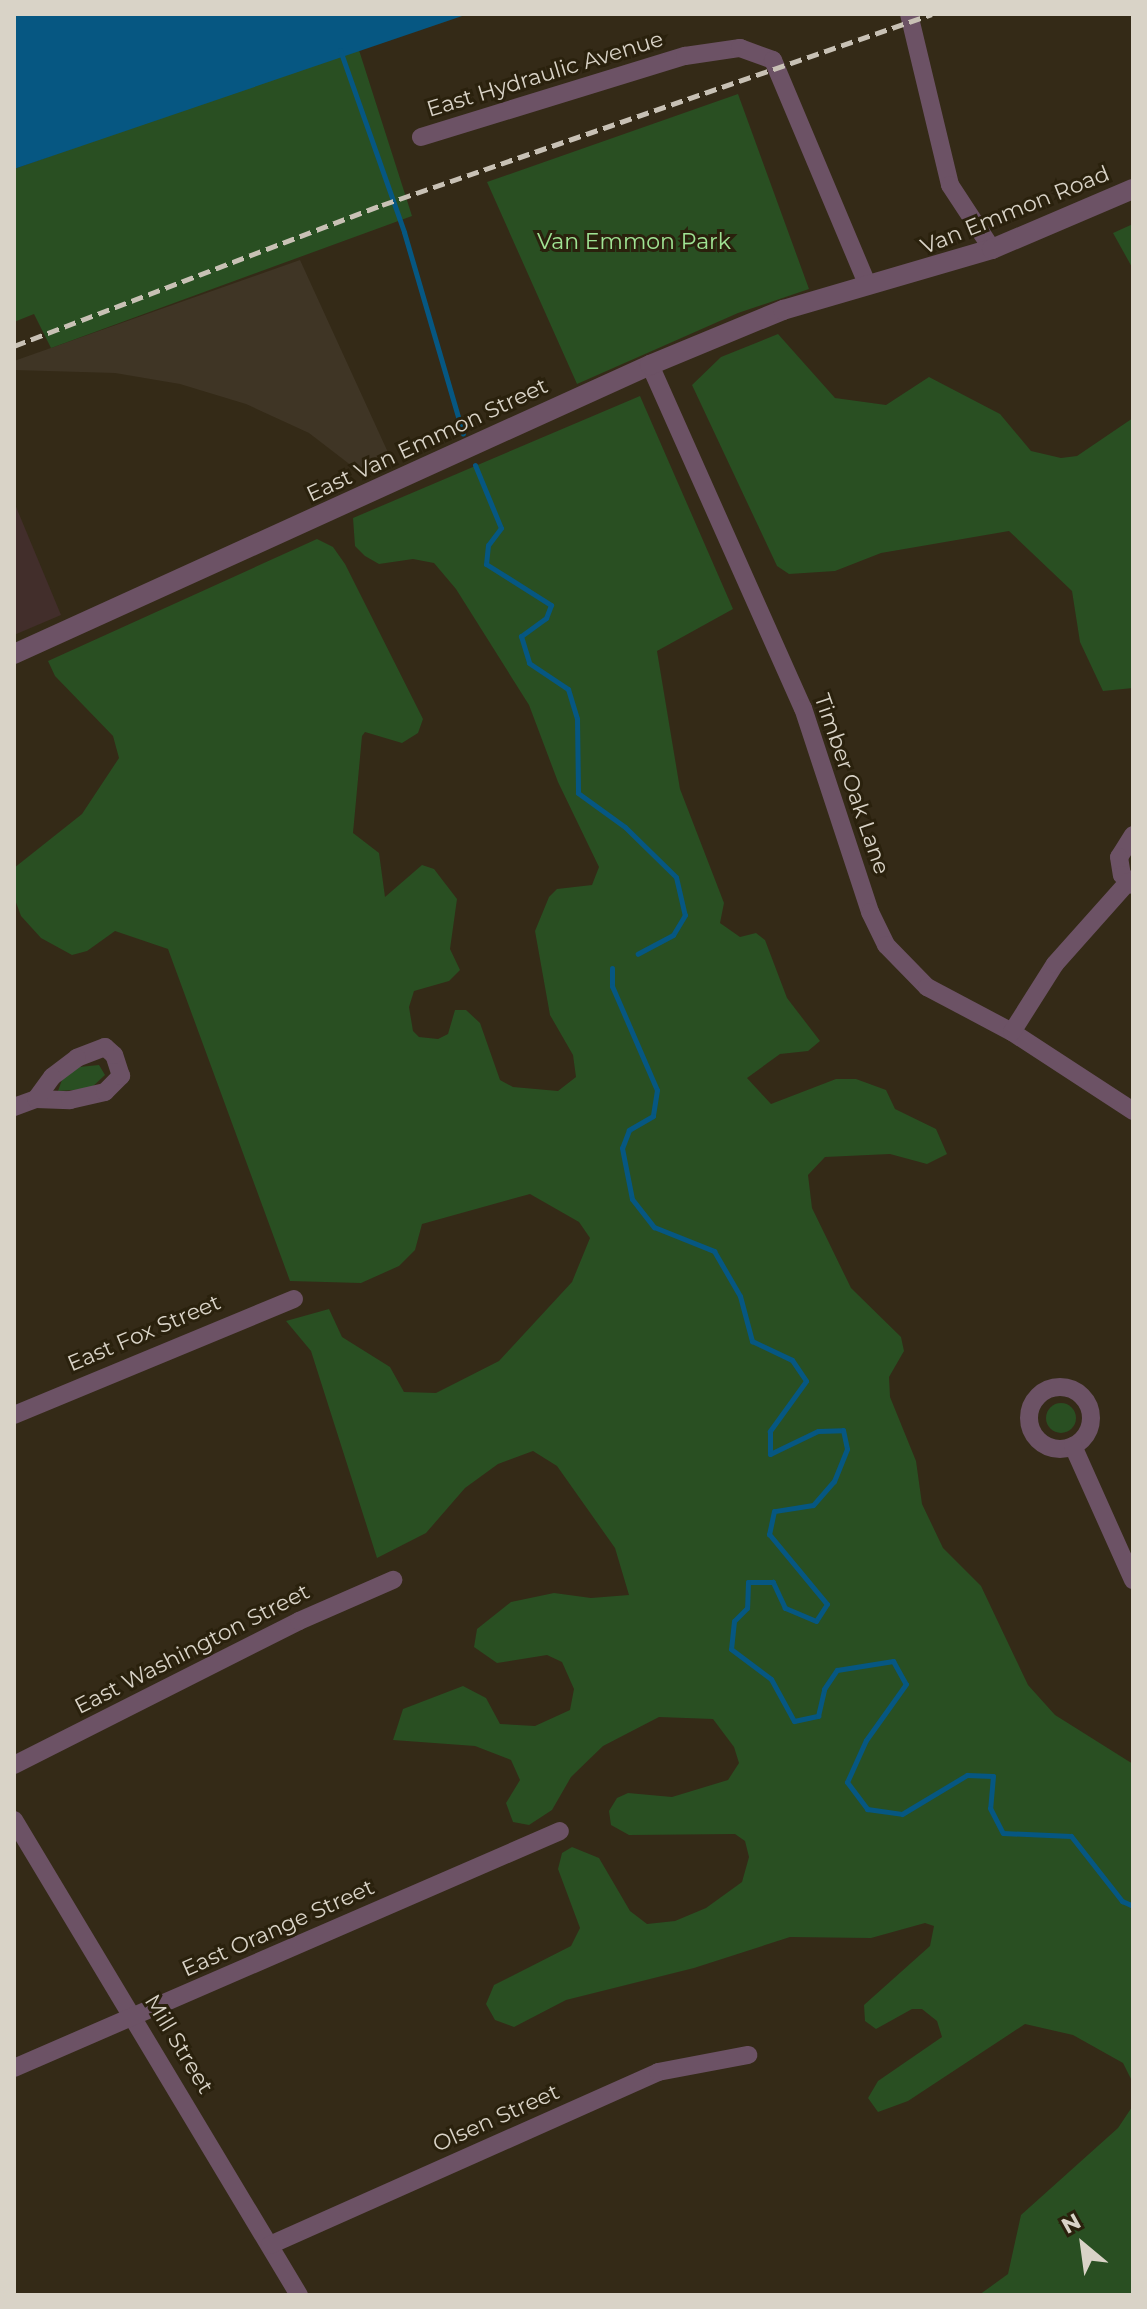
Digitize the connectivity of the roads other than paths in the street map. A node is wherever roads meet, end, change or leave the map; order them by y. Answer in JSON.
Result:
{"nodes":[{"id":1,"x":909,"y":14,"type":"edge"},
{"id":2,"x":421,"y":137,"type":"dead end"},
{"id":3,"x":1133,"y":189,"type":"edge"},
{"id":4,"x":992,"y":249,"type":"junction"},
{"id":5,"x":867,"y":284,"type":"junction"},
{"id":6,"x":650,"y":365,"type":"junction"},
{"id":7,"x":14,"y":654,"type":"edge"},
{"id":8,"x":1133,"y":835,"type":"edge"},
{"id":9,"x":1130,"y":884,"type":"edge"},
{"id":10,"x":1012,"y":1032,"type":"junction"},
{"id":11,"x":36,"y":1099,"type":"dead end"},
{"id":12,"x":14,"y":1107,"type":"edge"},
{"id":13,"x":1133,"y":1111,"type":"edge"},
{"id":14,"x":294,"y":1299,"type":"dead end"},
{"id":15,"x":14,"y":1415,"type":"edge"},
{"id":16,"x":1073,"y":1446,"type":"dead end"},
{"id":17,"x":393,"y":1580,"type":"dead end"},
{"id":18,"x":1133,"y":1580,"type":"edge"},
{"id":19,"x":14,"y":1765,"type":"edge"},
{"id":20,"x":14,"y":1820,"type":"edge"},
{"id":21,"x":560,"y":1831,"type":"dead end"},
{"id":22,"x":134,"y":2016,"type":"junction"},
{"id":23,"x":748,"y":2055,"type":"dead end"},
{"id":24,"x":14,"y":2068,"type":"edge"},
{"id":25,"x":270,"y":2245,"type":"junction"},
{"id":26,"x":299,"y":2295,"type":"edge"}],
"edges":[{"from":1,"to":4,"type":"street"},
{"from":2,"to":5,"type":"street","name":"East Hydraulic Avenue"},
{"from":3,"to":4,"type":"street","name":"Van Emmon Road"},
{"from":4,"to":5,"type":"street","name":"Van Emmon Road"},
{"from":5,"to":6,"type":"street","name":"East Van Emmon Street"},
{"from":6,"to":7,"type":"street","name":"East Van Emmon Street"},
{"from":6,"to":10,"type":"street","name":"Timber Oak Lane"},
{"from":8,"to":9,"type":"street"},
{"from":9,"to":10,"type":"street"},
{"from":10,"to":13,"type":"street","name":"Timber Oak Lane"},
{"from":11,"to":12,"type":"street"},
{"from":14,"to":15,"type":"street","name":"East Fox Street"},
{"from":16,"to":18,"type":"street"},
{"from":17,"to":19,"type":"street","name":"East Washington Street"},
{"from":20,"to":22,"type":"street","name":"Mill Street"},
{"from":21,"to":22,"type":"street","name":"East Orange Street"},
{"from":22,"to":24,"type":"street","name":"East Orange Street"},
{"from":22,"to":25,"type":"street","name":"Mill Street"},
{"from":23,"to":25,"type":"street","name":"Olsen Street"},
{"from":25,"to":26,"type":"street","name":"Mill Street"}]}
